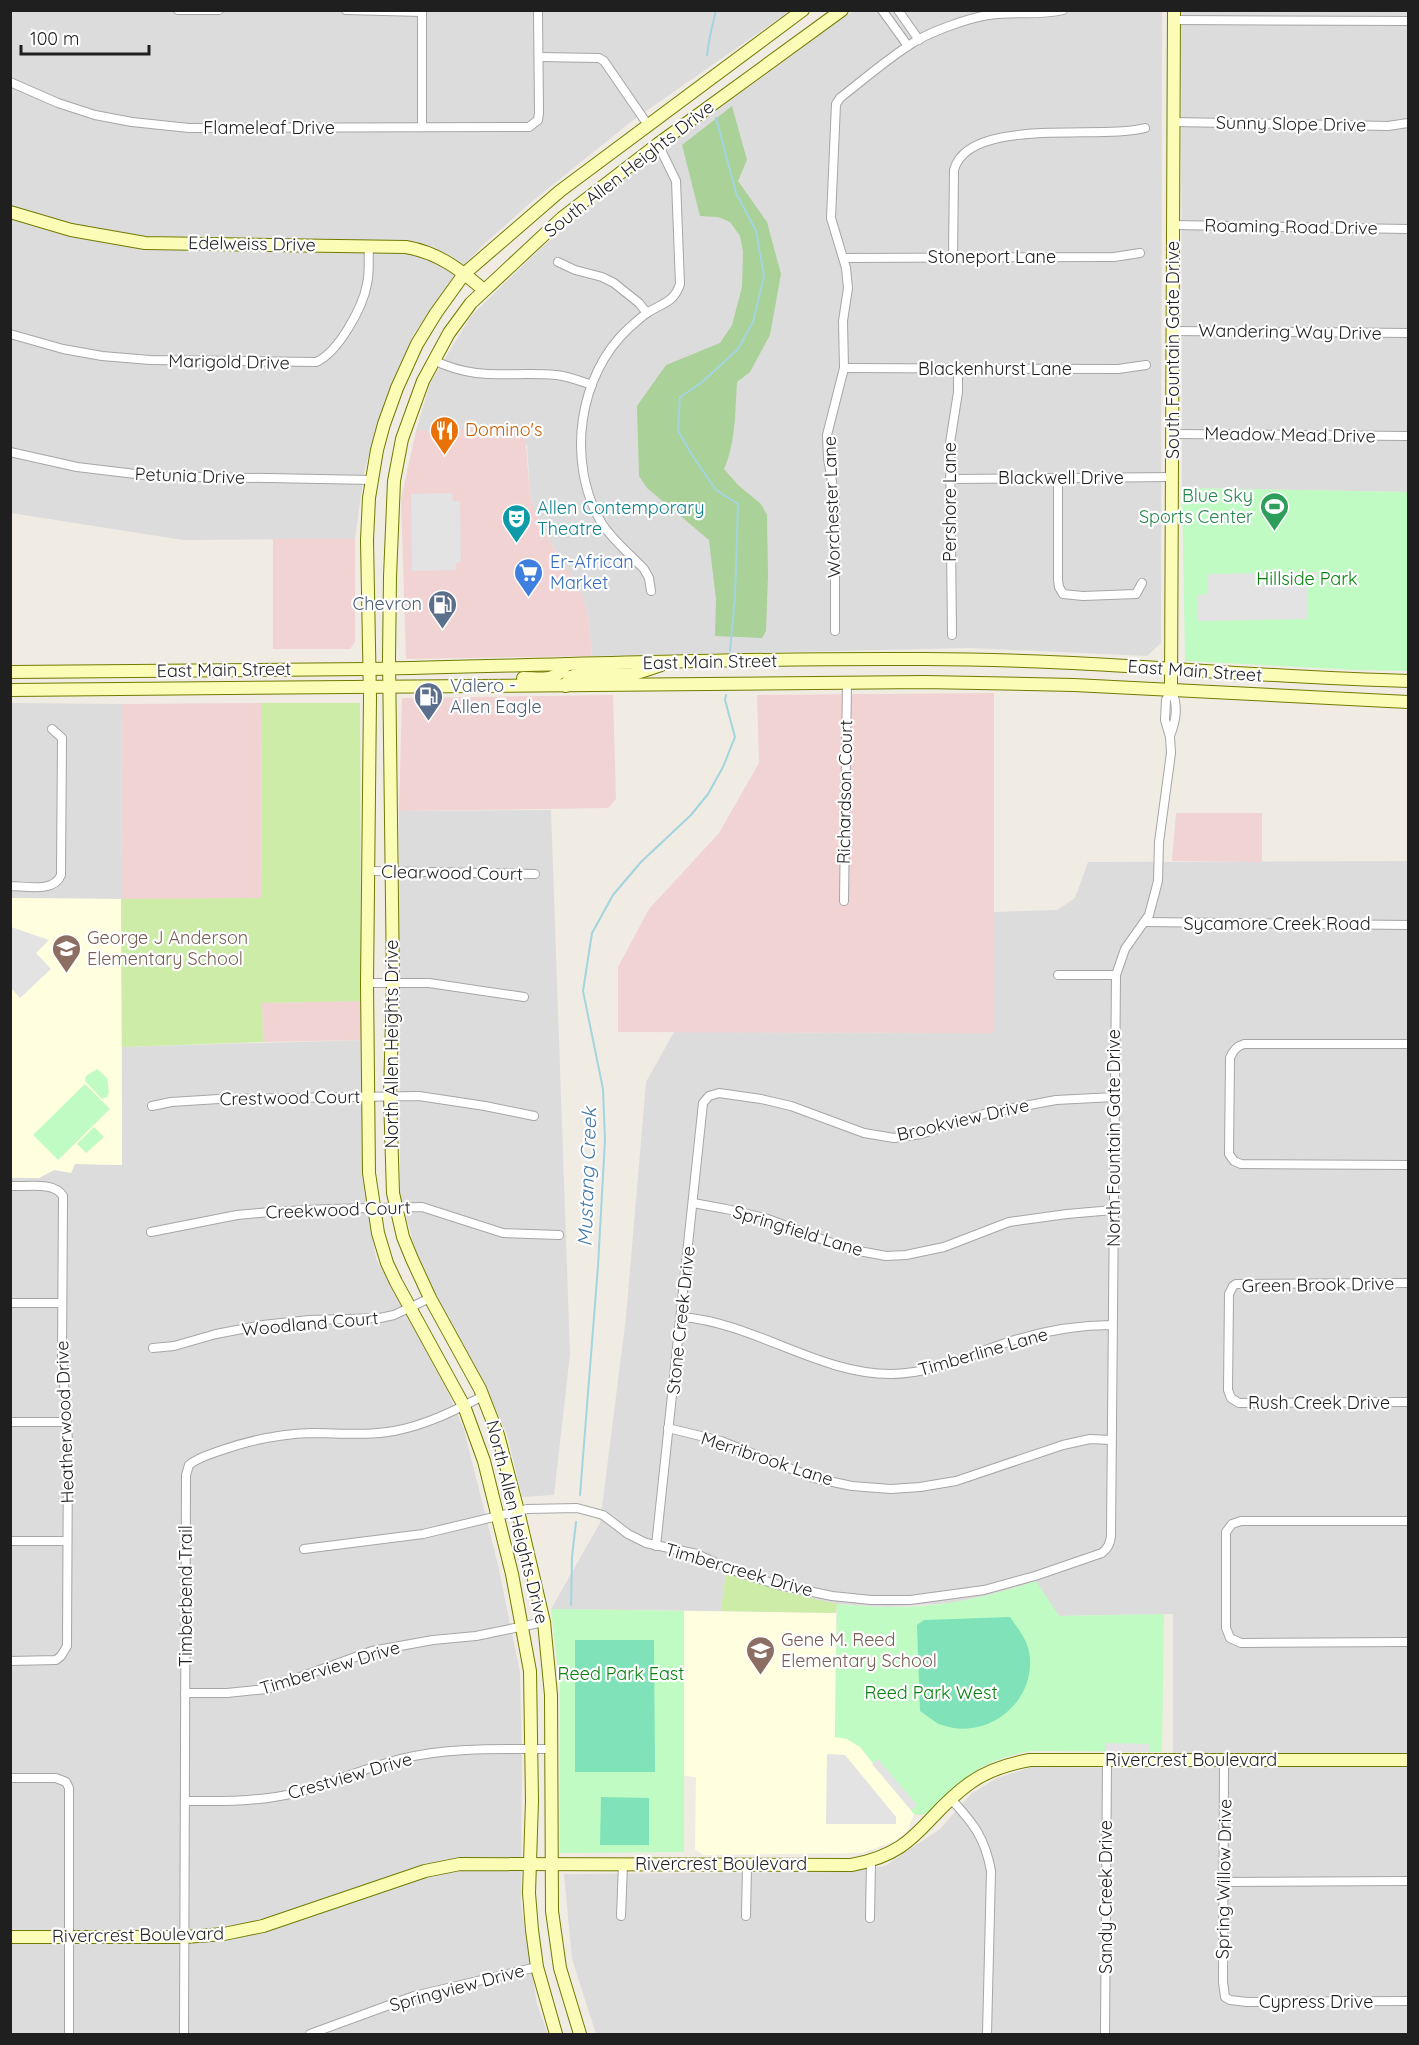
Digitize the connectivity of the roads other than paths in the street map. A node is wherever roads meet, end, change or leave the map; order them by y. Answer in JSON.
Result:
{"nodes":[{"id":1,"x":178,"y":10,"type":"edge"},
{"id":2,"x":219,"y":10,"type":"edge"},
{"id":3,"x":346,"y":10,"type":"edge"},
{"id":4,"x":538,"y":10,"type":"edge"},
{"id":5,"x":803,"y":10,"type":"edge"},
{"id":6,"x":842,"y":10,"type":"edge"},
{"id":7,"x":882,"y":10,"type":"edge"},
{"id":8,"x":898,"y":10,"type":"edge"},
{"id":9,"x":1064,"y":10,"type":"edge"},
{"id":10,"x":422,"y":11,"type":"edge"},
{"id":11,"x":1174,"y":15,"type":"edge"},
{"id":12,"x":1408,"y":21,"type":"edge"},
{"id":13,"x":919,"y":40,"type":"junction"},
{"id":14,"x":908,"y":46,"type":"junction"},
{"id":15,"x":539,"y":57,"type":"junction"},
{"id":16,"x":10,"y":82,"type":"edge"},
{"id":17,"x":1173,"y":122,"type":"junction"},
{"id":18,"x":1408,"y":123,"type":"edge"},
{"id":19,"x":648,"y":125,"type":"junction"},
{"id":20,"x":422,"y":127,"type":"junction"},
{"id":21,"x":1145,"y":128,"type":"dead end"},
{"id":22,"x":658,"y":144,"type":"junction"},
{"id":23,"x":10,"y":212,"type":"edge"},
{"id":24,"x":1173,"y":225,"type":"junction"},
{"id":25,"x":1408,"y":229,"type":"edge"},
{"id":26,"x":369,"y":246,"type":"junction"},
{"id":27,"x":1140,"y":253,"type":"dead end"},
{"id":28,"x":952,"y":256,"type":"junction"},
{"id":29,"x":844,"y":258,"type":"junction"},
{"id":30,"x":558,"y":262,"type":"dead end"},
{"id":31,"x":464,"y":274,"type":"junction"},
{"id":32,"x":484,"y":290,"type":"junction"},
{"id":33,"x":647,"y":313,"type":"junction"},
{"id":34,"x":1172,"y":331,"type":"junction"},
{"id":35,"x":1408,"y":333,"type":"edge"},
{"id":36,"x":10,"y":334,"type":"edge"},
{"id":37,"x":433,"y":360,"type":"junction"},
{"id":38,"x":1146,"y":365,"type":"dead end"},
{"id":39,"x":844,"y":368,"type":"junction"},
{"id":40,"x":958,"y":369,"type":"junction"},
{"id":41,"x":592,"y":385,"type":"junction"},
{"id":42,"x":1172,"y":434,"type":"junction"},
{"id":43,"x":1408,"y":436,"type":"edge"},
{"id":44,"x":10,"y":452,"type":"edge"},
{"id":45,"x":1173,"y":477,"type":"junction"},
{"id":46,"x":1058,"y":478,"type":"junction"},
{"id":47,"x":950,"y":479,"type":"junction"},
{"id":48,"x":372,"y":480,"type":"junction"},
{"id":49,"x":394,"y":481,"type":"junction"},
{"id":50,"x":1142,"y":583,"type":"dead end"},
{"id":51,"x":651,"y":591,"type":"dead end"},
{"id":52,"x":835,"y":631,"type":"dead end"},
{"id":53,"x":952,"y":635,"type":"dead end"},
{"id":54,"x":667,"y":662,"type":"junction"},
{"id":55,"x":567,"y":664,"type":"junction"},
{"id":56,"x":389,"y":668,"type":"junction"},
{"id":57,"x":369,"y":669,"type":"junction"},
{"id":58,"x":1172,"y":670,"type":"junction"},
{"id":59,"x":155,"y":671,"type":"junction"},
{"id":60,"x":10,"y":672,"type":"edge"},
{"id":61,"x":35,"y":672,"type":"junction"},
{"id":62,"x":1353,"y":680,"type":"junction"},
{"id":63,"x":1408,"y":681,"type":"edge"},
{"id":64,"x":847,"y":683,"type":"junction"},
{"id":65,"x":10,"y":684,"type":"edge"},
{"id":66,"x":389,"y":686,"type":"junction"},
{"id":67,"x":566,"y":686,"type":"junction"},
{"id":68,"x":370,"y":687,"type":"junction"},
{"id":69,"x":478,"y":687,"type":"junction"},
{"id":70,"x":156,"y":689,"type":"junction"},
{"id":71,"x":10,"y":690,"type":"edge"},
{"id":72,"x":1172,"y":690,"type":"junction"},
{"id":73,"x":1353,"y":699,"type":"junction"},
{"id":74,"x":1408,"y":702,"type":"edge"},
{"id":75,"x":52,"y":729,"type":"dead end"},
{"id":76,"x":369,"y":871,"type":"junction"},
{"id":77,"x":392,"y":872,"type":"junction"},
{"id":78,"x":535,"y":874,"type":"dead end"},
{"id":79,"x":10,"y":886,"type":"edge"},
{"id":80,"x":844,"y":900,"type":"dead end"},
{"id":81,"x":1145,"y":922,"type":"junction"},
{"id":82,"x":1408,"y":925,"type":"edge"},
{"id":83,"x":1058,"y":975,"type":"dead end"},
{"id":84,"x":1116,"y":975,"type":"junction"},
{"id":85,"x":393,"y":982,"type":"junction"},
{"id":86,"x":367,"y":983,"type":"junction"},
{"id":87,"x":524,"y":996,"type":"dead end"},
{"id":88,"x":1408,"y":1044,"type":"edge"},
{"id":89,"x":368,"y":1096,"type":"junction"},
{"id":90,"x":390,"y":1096,"type":"junction"},
{"id":91,"x":709,"y":1096,"type":"joint"},
{"id":92,"x":1114,"y":1098,"type":"junction"},
{"id":93,"x":152,"y":1106,"type":"dead end"},
{"id":94,"x":534,"y":1116,"type":"dead end"},
{"id":95,"x":1408,"y":1164,"type":"edge"},
{"id":96,"x":10,"y":1186,"type":"edge"},
{"id":97,"x":693,"y":1203,"type":"junction"},
{"id":98,"x":373,"y":1208,"type":"junction"},
{"id":99,"x":395,"y":1208,"type":"junction"},
{"id":100,"x":1113,"y":1210,"type":"junction"},
{"id":101,"x":152,"y":1232,"type":"dead end"},
{"id":102,"x":559,"y":1235,"type":"dead end"},
{"id":103,"x":1408,"y":1283,"type":"edge"},
{"id":104,"x":430,"y":1298,"type":"junction"},
{"id":105,"x":10,"y":1303,"type":"edge"},
{"id":106,"x":62,"y":1303,"type":"junction"},
{"id":107,"x":410,"y":1308,"type":"junction"},
{"id":108,"x":681,"y":1317,"type":"junction"},
{"id":109,"x":1112,"y":1326,"type":"junction"},
{"id":110,"x":153,"y":1348,"type":"dead end"},
{"id":111,"x":483,"y":1396,"type":"junction"},
{"id":112,"x":1231,"y":1398,"type":"joint"},
{"id":113,"x":1408,"y":1402,"type":"edge"},
{"id":114,"x":464,"y":1406,"type":"junction"},
{"id":115,"x":10,"y":1422,"type":"edge"},
{"id":116,"x":67,"y":1422,"type":"junction"},
{"id":117,"x":668,"y":1428,"type":"junction"},
{"id":118,"x":1112,"y":1440,"type":"junction"},
{"id":119,"x":518,"y":1511,"type":"junction"},
{"id":120,"x":498,"y":1516,"type":"junction"},
{"id":121,"x":1408,"y":1521,"type":"edge"},
{"id":122,"x":10,"y":1541,"type":"edge"},
{"id":123,"x":67,"y":1541,"type":"junction"},
{"id":124,"x":656,"y":1545,"type":"junction"},
{"id":125,"x":304,"y":1549,"type":"dead end"},
{"id":126,"x":1106,"y":1550,"type":"joint"},
{"id":127,"x":544,"y":1622,"type":"junction"},
{"id":128,"x":522,"y":1627,"type":"junction"},
{"id":129,"x":1408,"y":1642,"type":"edge"},
{"id":130,"x":10,"y":1661,"type":"edge"},
{"id":131,"x":185,"y":1693,"type":"junction"},
{"id":132,"x":531,"y":1749,"type":"junction"},
{"id":133,"x":551,"y":1749,"type":"junction"},
{"id":134,"x":1107,"y":1760,"type":"junction"},
{"id":135,"x":1224,"y":1760,"type":"junction"},
{"id":136,"x":1408,"y":1760,"type":"edge"},
{"id":137,"x":10,"y":1778,"type":"edge"},
{"id":138,"x":951,"y":1799,"type":"junction"},
{"id":139,"x":185,"y":1801,"type":"junction"},
{"id":140,"x":871,"y":1861,"type":"junction"},
{"id":141,"x":530,"y":1863,"type":"junction"},
{"id":142,"x":551,"y":1863,"type":"junction"},
{"id":143,"x":623,"y":1864,"type":"junction"},
{"id":144,"x":747,"y":1865,"type":"junction"},
{"id":145,"x":1408,"y":1881,"type":"edge"},
{"id":146,"x":1224,"y":1882,"type":"junction"},
{"id":147,"x":621,"y":1916,"type":"dead end"},
{"id":148,"x":746,"y":1916,"type":"dead end"},
{"id":149,"x":870,"y":1918,"type":"dead end"},
{"id":150,"x":10,"y":1937,"type":"edge"},
{"id":151,"x":69,"y":1937,"type":"junction"},
{"id":152,"x":185,"y":1937,"type":"junction"},
{"id":153,"x":537,"y":1967,"type":"junction"},
{"id":154,"x":1226,"y":1997,"type":"joint"},
{"id":155,"x":1408,"y":2001,"type":"edge"},
{"id":156,"x":69,"y":2034,"type":"edge"},
{"id":157,"x":184,"y":2034,"type":"edge"},
{"id":158,"x":310,"y":2034,"type":"edge"},
{"id":159,"x":556,"y":2034,"type":"edge"},
{"id":160,"x":580,"y":2034,"type":"edge"},
{"id":161,"x":987,"y":2034,"type":"edge"},
{"id":162,"x":1105,"y":2034,"type":"edge"}],
"edges":[{"from":1,"to":2,"type":"street"},
{"from":3,"to":10,"type":"street"},
{"from":4,"to":15,"type":"street"},
{"from":5,"to":19,"type":"main road","name":"South Allen Heights Drive"},
{"from":6,"to":22,"type":"main road","name":"South Allen Heights Drive"},
{"from":7,"to":14,"type":"street"},
{"from":8,"to":13,"type":"street"},
{"from":9,"to":13,"type":"street"},
{"from":10,"to":20,"type":"street"},
{"from":11,"to":12,"type":"street"},
{"from":11,"to":17,"type":"main road","name":"South Fountain Gate Drive"},
{"from":13,"to":14,"type":"street"},
{"from":14,"to":29,"type":"street","name":"Worchester Lane"},
{"from":15,"to":19,"type":"street"},
{"from":15,"to":20,"type":"street","name":"Flameleaf Drive"},
{"from":16,"to":20,"type":"street","name":"Flameleaf Drive"},
{"from":17,"to":18,"type":"street","name":"Sunny Slope Drive"},
{"from":17,"to":24,"type":"main road","name":"South Fountain Gate Drive"},
{"from":19,"to":22,"type":"main road"},
{"from":19,"to":31,"type":"main road","name":"South Allen Heights Drive"},
{"from":21,"to":28,"type":"street"},
{"from":22,"to":32,"type":"main road","name":"South Allen Heights Drive"},
{"from":22,"to":33,"type":"street"},
{"from":23,"to":26,"type":"main road","name":"Edelweiss Drive"},
{"from":24,"to":25,"type":"street","name":"Roaming Road Drive"},
{"from":24,"to":34,"type":"main road","name":"South Fountain Gate Drive"},
{"from":26,"to":31,"type":"main road","name":"Edelweiss Drive"},
{"from":26,"to":36,"type":"street","name":"Marigold Drive"},
{"from":27,"to":28,"type":"street","name":"Stoneport Lane"},
{"from":28,"to":29,"type":"street","name":"Stoneport Lane"},
{"from":29,"to":39,"type":"street","name":"Worchester Lane"},
{"from":30,"to":33,"type":"street"},
{"from":31,"to":32,"type":"main road","name":"Edelweiss Drive"},
{"from":31,"to":48,"type":"main road","name":"South Allen Heights Drive"},
{"from":32,"to":37,"type":"main road","name":"South Allen Heights Drive"},
{"from":33,"to":41,"type":"street"},
{"from":34,"to":35,"type":"street","name":"Wandering Way Drive"},
{"from":34,"to":42,"type":"main road","name":"South Fountain Gate Drive"},
{"from":37,"to":41,"type":"street"},
{"from":37,"to":49,"type":"main road","name":"South Allen Heights Drive"},
{"from":38,"to":40,"type":"street","name":"Blackenhurst Lane"},
{"from":39,"to":40,"type":"street","name":"Blackenhurst Lane"},
{"from":39,"to":52,"type":"street","name":"Worchester Lane"},
{"from":40,"to":47,"type":"street","name":"Pershore Lane"},
{"from":41,"to":51,"type":"street"},
{"from":42,"to":43,"type":"street","name":"Meadow Mead Drive"},
{"from":42,"to":45,"type":"main road","name":"South Fountain Gate Drive"},
{"from":44,"to":48,"type":"street","name":"Petunia Drive"},
{"from":45,"to":46,"type":"street","name":"Blackwell Drive"},
{"from":45,"to":58,"type":"main road","name":"South Fountain Gate Drive"},
{"from":46,"to":47,"type":"street","name":"Blackwell Drive"},
{"from":46,"to":50,"type":"street"},
{"from":47,"to":53,"type":"street","name":"Pershore Lane"},
{"from":48,"to":49,"type":"main road"},
{"from":48,"to":57,"type":"main road","name":"South Allen Heights Drive"},
{"from":49,"to":56,"type":"main road","name":"South Allen Heights Drive"},
{"from":54,"to":55,"type":"main road","name":"East Main Street"},
{"from":54,"to":58,"type":"main road","name":"East Main Street"},
{"from":54,"to":67,"type":"main road"},
{"from":55,"to":56,"type":"main road","name":"East Main Street"},
{"from":55,"to":69,"type":"main road"},
{"from":56,"to":57,"type":"main road","name":"East Main Street"},
{"from":56,"to":66,"type":"main road","name":"North Allen Heights Drive"},
{"from":57,"to":59,"type":"main road","name":"East Main Street"},
{"from":57,"to":68,"type":"main road","name":"North Allen Heights Drive"},
{"from":58,"to":62,"type":"main road","name":"East Main Street"},
{"from":58,"to":72,"type":"main road","name":"South Fountain Gate Drive"},
{"from":59,"to":61,"type":"main road","name":"East Main Street"},
{"from":59,"to":70,"type":"main road"},
{"from":60,"to":61,"type":"main road","name":"East Main Street"},
{"from":61,"to":65,"type":"main road"},
{"from":62,"to":63,"type":"main road","name":"East Main Street"},
{"from":62,"to":73,"type":"main road"},
{"from":64,"to":67,"type":"main road","name":"East Main Street"},
{"from":64,"to":72,"type":"main road","name":"East Main Street"},
{"from":64,"to":80,"type":"street","name":"Richardson Court"},
{"from":66,"to":68,"type":"main road","name":"East Main Street"},
{"from":66,"to":69,"type":"main road","name":"East Main Street"},
{"from":66,"to":77,"type":"main road","name":"North Allen Heights Drive"},
{"from":67,"to":69,"type":"main road","name":"East Main Street"},
{"from":68,"to":70,"type":"main road","name":"East Main Street"},
{"from":68,"to":76,"type":"main road","name":"North Allen Heights Drive"},
{"from":70,"to":71,"type":"main road","name":"East Main Street"},
{"from":72,"to":73,"type":"main road","name":"East Main Street"},
{"from":72,"to":81,"type":"street","name":"North Fountain Gate Drive"},
{"from":73,"to":74,"type":"main road","name":"East Main Street"},
{"from":75,"to":79,"type":"street"},
{"from":76,"to":77,"type":"street","name":"Clearwood Court"},
{"from":76,"to":86,"type":"main road","name":"North Allen Heights Drive"},
{"from":77,"to":78,"type":"street","name":"Clearwood Court"},
{"from":77,"to":85,"type":"main road","name":"North Allen Heights Drive"},
{"from":81,"to":82,"type":"street","name":"Sycamore Creek Road"},
{"from":81,"to":84,"type":"street","name":"North Fountain Gate Drive"},
{"from":83,"to":84,"type":"street"},
{"from":84,"to":92,"type":"street","name":"North Fountain Gate Drive"},
{"from":85,"to":86,"type":"street"},
{"from":85,"to":87,"type":"street"},
{"from":85,"to":90,"type":"main road","name":"North Allen Heights Drive"},
{"from":86,"to":89,"type":"main road","name":"North Allen Heights Drive"},
{"from":88,"to":95,"type":"street"},
{"from":89,"to":90,"type":"street","name":"Crestwood Court"},
{"from":89,"to":93,"type":"street","name":"Crestwood Court"},
{"from":89,"to":98,"type":"main road","name":"North Allen Heights Drive"},
{"from":90,"to":94,"type":"street","name":"Crestwood Court"},
{"from":90,"to":99,"type":"main road","name":"North Allen Heights Drive"},
{"from":91,"to":92,"type":"street","name":"Brookview Drive"},
{"from":91,"to":97,"type":"street","name":"Stone Creek Drive"},
{"from":92,"to":100,"type":"street","name":"North Fountain Gate Drive"},
{"from":96,"to":106,"type":"street","name":"Heatherwood Drive"},
{"from":97,"to":100,"type":"street","name":"Springfield Lane"},
{"from":97,"to":108,"type":"street","name":"Stone Creek Drive"},
{"from":98,"to":99,"type":"street","name":"Creekwood Court"},
{"from":98,"to":101,"type":"street","name":"Creekwood Court"},
{"from":98,"to":107,"type":"main road","name":"North Allen Heights Drive"},
{"from":99,"to":102,"type":"street","name":"Creekwood Court"},
{"from":99,"to":104,"type":"main road","name":"North Allen Heights Drive"},
{"from":100,"to":109,"type":"street","name":"North Fountain Gate Drive"},
{"from":103,"to":112,"type":"street","name":"Green Brook Drive"},
{"from":104,"to":107,"type":"street","name":"Woodland Court"},
{"from":104,"to":111,"type":"main road","name":"North Allen Heights Drive"},
{"from":105,"to":106,"type":"street"},
{"from":106,"to":116,"type":"street","name":"Heatherwood Drive"},
{"from":107,"to":110,"type":"street","name":"Woodland Court"},
{"from":107,"to":114,"type":"main road","name":"North Allen Heights Drive"},
{"from":108,"to":109,"type":"street","name":"Timberline Lane"},
{"from":108,"to":117,"type":"street","name":"Stone Creek Drive"},
{"from":109,"to":118,"type":"street","name":"North Fountain Gate Drive"},
{"from":111,"to":114,"type":"street","name":"Timberbend Trail"},
{"from":111,"to":119,"type":"main road","name":"North Allen Heights Drive"},
{"from":112,"to":113,"type":"street","name":"Rush Creek Drive"},
{"from":114,"to":120,"type":"main road","name":"North Allen Heights Drive"},
{"from":114,"to":131,"type":"street","name":"Timberbend Trail"},
{"from":115,"to":116,"type":"street"},
{"from":116,"to":123,"type":"street","name":"Heatherwood Drive"},
{"from":117,"to":118,"type":"street","name":"Merribrook Lane"},
{"from":117,"to":124,"type":"street","name":"Stone Creek Drive"},
{"from":118,"to":126,"type":"street","name":"North Fountain Gate Drive"},
{"from":119,"to":120,"type":"street","name":"Timbercreek Drive"},
{"from":119,"to":124,"type":"street","name":"Timbercreek Drive"},
{"from":119,"to":127,"type":"main road","name":"North Allen Heights Drive"},
{"from":120,"to":125,"type":"street","name":"Timbercreek Drive"},
{"from":120,"to":128,"type":"main road","name":"North Allen Heights Drive"},
{"from":121,"to":129,"type":"street"},
{"from":122,"to":123,"type":"street"},
{"from":123,"to":130,"type":"street","name":"Heatherwood Drive"},
{"from":124,"to":126,"type":"street","name":"Timbercreek Drive"},
{"from":127,"to":128,"type":"street","name":"Timberview Drive"},
{"from":127,"to":133,"type":"main road","name":"North Allen Heights Drive"},
{"from":128,"to":131,"type":"street","name":"Timberview Drive"},
{"from":128,"to":132,"type":"main road","name":"North Allen Heights Drive"},
{"from":131,"to":139,"type":"street","name":"Timberbend Trail"},
{"from":132,"to":133,"type":"street","name":"Crestview Drive"},
{"from":132,"to":139,"type":"street","name":"Crestview Drive"},
{"from":132,"to":141,"type":"main road","name":"North Allen Heights Drive"},
{"from":133,"to":142,"type":"main road","name":"North Allen Heights Drive"},
{"from":134,"to":135,"type":"main road","name":"Rivercrest Boulevard"},
{"from":134,"to":138,"type":"main road","name":"Rivercrest Boulevard"},
{"from":134,"to":162,"type":"street","name":"Sandy Creek Drive"},
{"from":135,"to":136,"type":"main road","name":"Rivercrest Boulevard"},
{"from":135,"to":146,"type":"street","name":"Spring Willow Drive"},
{"from":137,"to":151,"type":"street"},
{"from":138,"to":140,"type":"main road","name":"Rivercrest Boulevard"},
{"from":138,"to":161,"type":"street"},
{"from":139,"to":152,"type":"street","name":"Timberbend Trail"},
{"from":140,"to":144,"type":"main road","name":"Rivercrest Boulevard"},
{"from":140,"to":149,"type":"street"},
{"from":141,"to":142,"type":"main road","name":"Rivercrest Boulevard"},
{"from":141,"to":152,"type":"main road","name":"Rivercrest Boulevard"},
{"from":141,"to":153,"type":"main road","name":"North Allen Heights Drive"},
{"from":142,"to":143,"type":"main road","name":"Rivercrest Boulevard"},
{"from":142,"to":160,"type":"main road","name":"North Allen Heights Drive"},
{"from":143,"to":144,"type":"main road","name":"Rivercrest Boulevard"},
{"from":143,"to":147,"type":"street"},
{"from":144,"to":148,"type":"street"},
{"from":145,"to":146,"type":"street"},
{"from":146,"to":154,"type":"street","name":"Spring Willow Drive"},
{"from":150,"to":151,"type":"main road","name":"Rivercrest Boulevard"},
{"from":151,"to":152,"type":"main road","name":"Rivercrest Boulevard"},
{"from":151,"to":156,"type":"street"},
{"from":152,"to":157,"type":"street","name":"Timberbend Trail"},
{"from":153,"to":158,"type":"street","name":"Springview Drive"},
{"from":153,"to":159,"type":"main road","name":"North Allen Heights Drive"},
{"from":154,"to":155,"type":"street","name":"Cypress Drive"}]}
